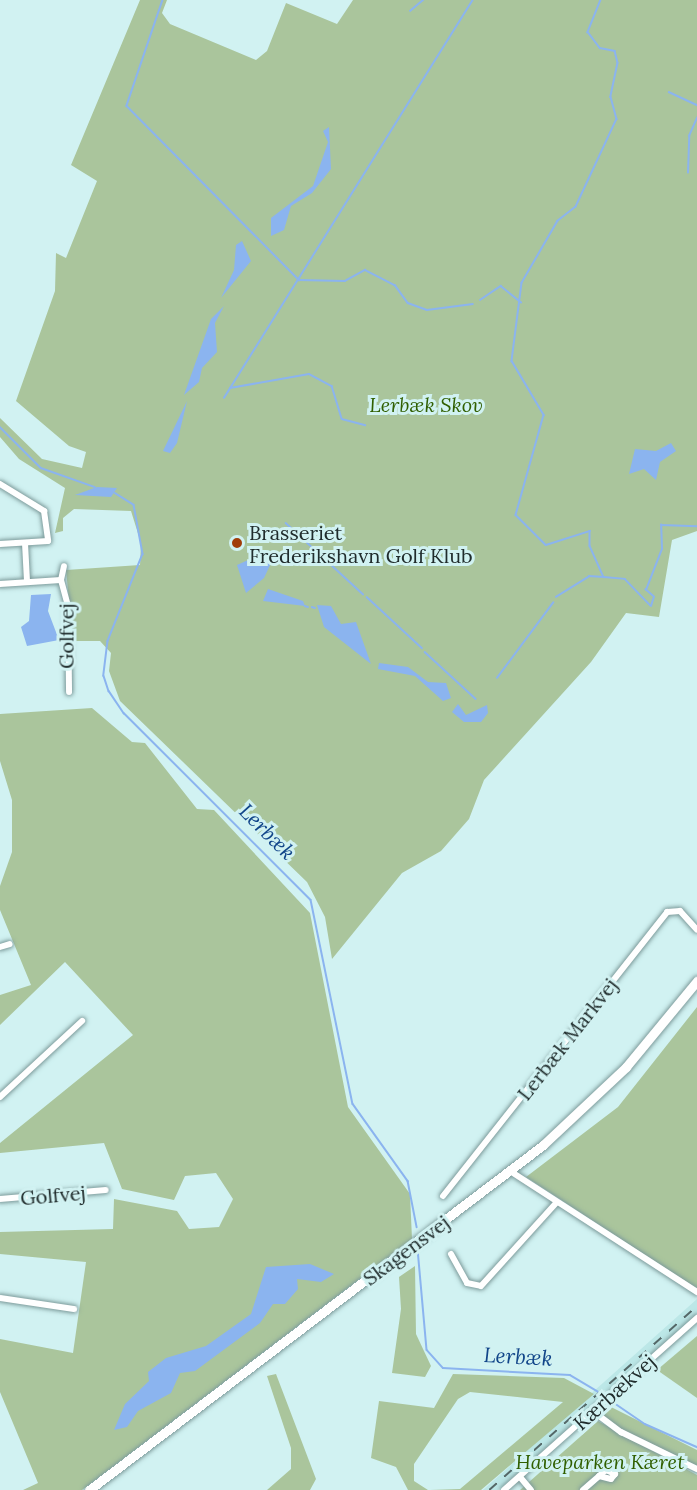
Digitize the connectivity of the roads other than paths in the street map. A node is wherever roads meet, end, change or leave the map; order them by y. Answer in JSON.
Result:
{"nodes":[{"id":1,"x":0,"y":484,"type":"edge"},
{"id":2,"x":25,"y":543,"type":"junction"},
{"id":3,"x":0,"y":544,"type":"edge"},
{"id":4,"x":64,"y":566,"type":"dead end"},
{"id":5,"x":61,"y":580,"type":"junction"},
{"id":6,"x":27,"y":582,"type":"junction"},
{"id":7,"x":0,"y":584,"type":"edge"},
{"id":8,"x":69,"y":692,"type":"dead end"},
{"id":9,"x":697,"y":930,"type":"edge"},
{"id":10,"x":10,"y":944,"type":"dead end"},
{"id":11,"x":0,"y":947,"type":"edge"},
{"id":12,"x":697,"y":981,"type":"edge"},
{"id":13,"x":82,"y":1021,"type":"dead end"},
{"id":14,"x":0,"y":1097,"type":"edge"},
{"id":15,"x":510,"y":1171,"type":"junction"},
{"id":16,"x":106,"y":1190,"type":"dead end"},
{"id":17,"x":443,"y":1196,"type":"dead end"},
{"id":18,"x":0,"y":1199,"type":"edge"},
{"id":19,"x":556,"y":1203,"type":"junction"},
{"id":20,"x":451,"y":1254,"type":"dead end"},
{"id":21,"x":697,"y":1292,"type":"edge"},
{"id":22,"x":0,"y":1298,"type":"edge"},
{"id":23,"x":74,"y":1309,"type":"dead end"},
{"id":24,"x":697,"y":1318,"type":"edge"},
{"id":25,"x":594,"y":1412,"type":"junction"},
{"id":26,"x":697,"y":1469,"type":"edge"},
{"id":27,"x":599,"y":1476,"type":"dead end"},
{"id":28,"x":520,"y":1477,"type":"junction"},
{"id":29,"x":89,"y":1490,"type":"edge"},
{"id":30,"x":504,"y":1490,"type":"edge"},
{"id":31,"x":531,"y":1490,"type":"edge"},
{"id":32,"x":583,"y":1490,"type":"edge"}],
"edges":[{"from":1,"to":2,"type":"street"},
{"from":2,"to":3,"type":"street"},
{"from":2,"to":6,"type":"street"},
{"from":4,"to":5,"type":"street","name":"Golfvej"},
{"from":5,"to":6,"type":"street","name":"Golfvej"},
{"from":5,"to":8,"type":"street","name":"Golfvej"},
{"from":6,"to":7,"type":"street","name":"Golfvej"},
{"from":9,"to":17,"type":"street","name":"Lerbæk Markvej"},
{"from":10,"to":11,"type":"street"},
{"from":12,"to":15,"type":"main road","name":"Skagensvej"},
{"from":13,"to":14,"type":"street"},
{"from":15,"to":19,"type":"street"},
{"from":15,"to":29,"type":"main road","name":"Skagensvej"},
{"from":16,"to":18,"type":"street","name":"Golfvej"},
{"from":19,"to":20,"type":"street"},
{"from":19,"to":21,"type":"street"},
{"from":22,"to":23,"type":"street"},
{"from":24,"to":25,"type":"street","name":"Kærbækvej"},
{"from":25,"to":26,"type":"street"},
{"from":25,"to":28,"type":"street","name":"Kærbækvej"},
{"from":27,"to":32,"type":"street"},
{"from":28,"to":30,"type":"street","name":"Kærbækvej"},
{"from":28,"to":31,"type":"street"}]}
